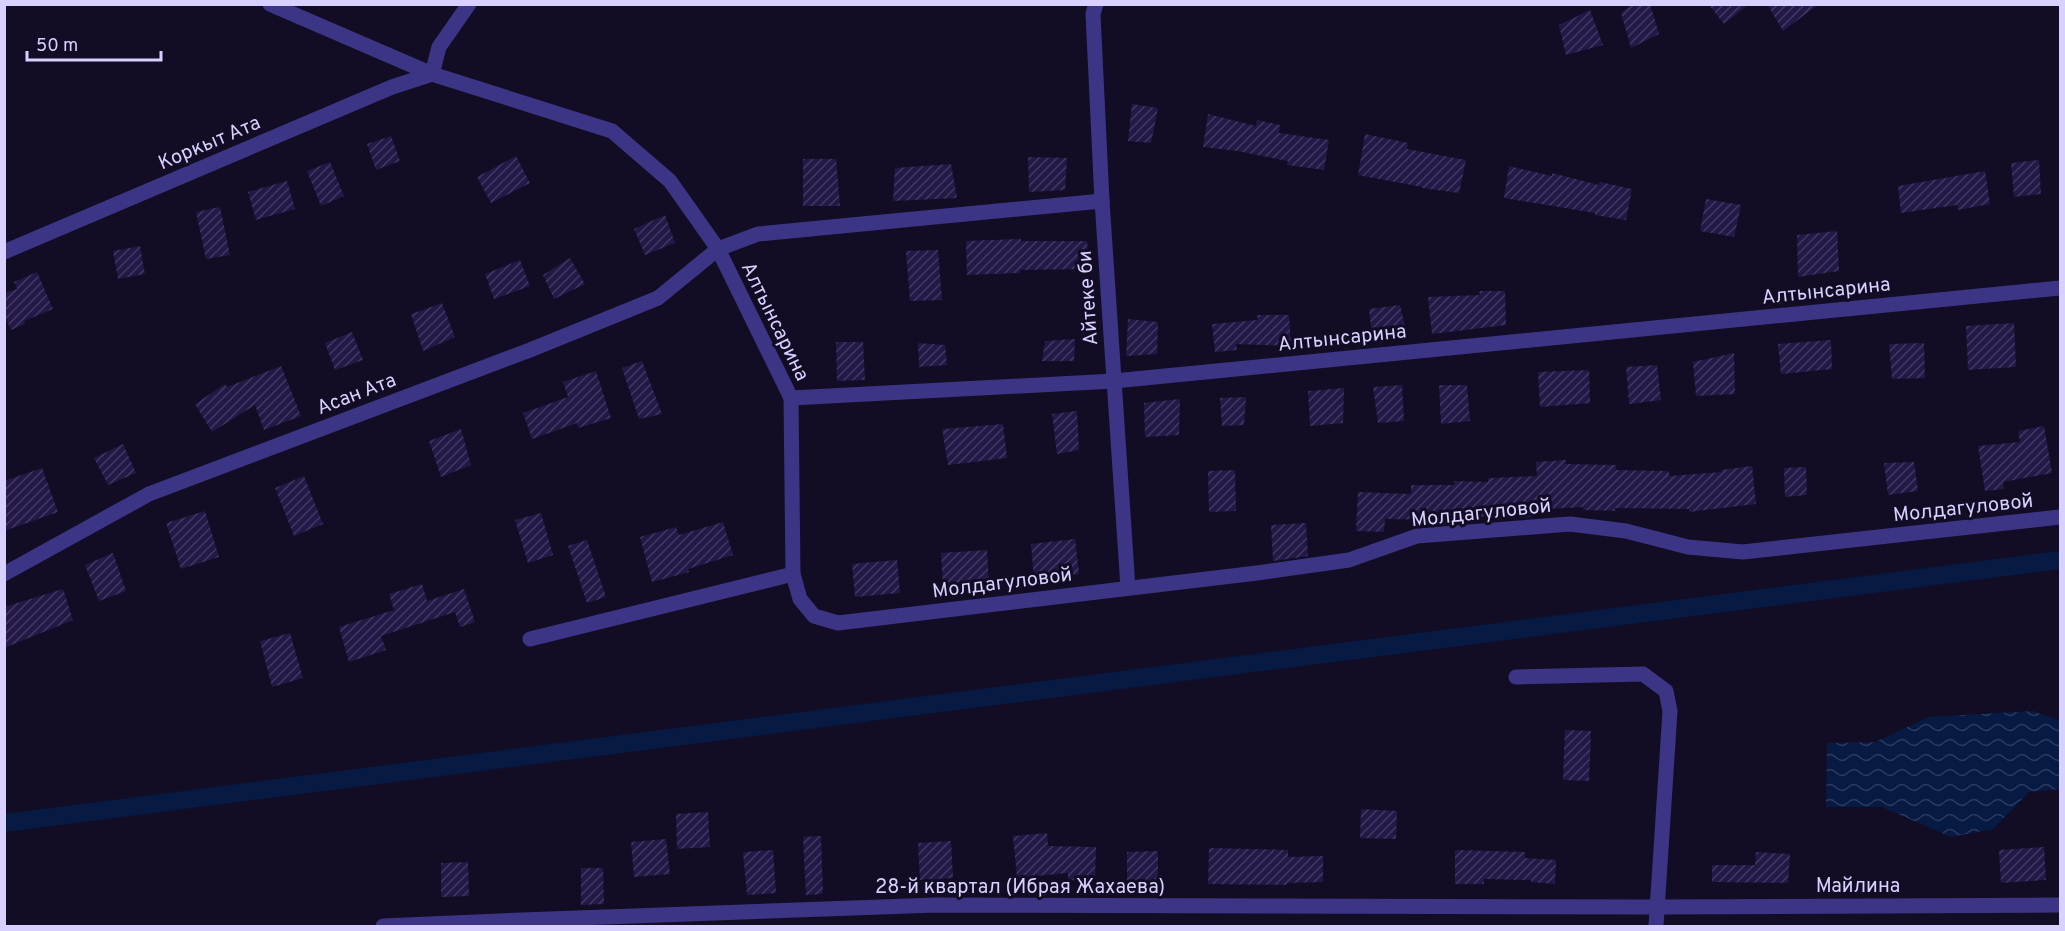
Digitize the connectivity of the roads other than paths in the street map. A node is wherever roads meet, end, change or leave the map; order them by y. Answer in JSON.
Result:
{"nodes":[{"id":1,"x":270,"y":4,"type":"edge"},
{"id":2,"x":469,"y":4,"type":"edge"},
{"id":3,"x":1096,"y":4,"type":"edge"},
{"id":4,"x":432,"y":74,"type":"junction"},
{"id":5,"x":1102,"y":201,"type":"junction"},
{"id":6,"x":718,"y":249,"type":"junction"},
{"id":7,"x":4,"y":252,"type":"edge"},
{"id":8,"x":2061,"y":288,"type":"edge"},
{"id":9,"x":1114,"y":381,"type":"junction"},
{"id":10,"x":791,"y":398,"type":"junction"},
{"id":11,"x":2061,"y":517,"type":"edge"},
{"id":12,"x":793,"y":573,"type":"junction"},
{"id":13,"x":4,"y":574,"type":"edge"},
{"id":14,"x":1128,"y":588,"type":"junction"},
{"id":15,"x":530,"y":639,"type":"dead end"},
{"id":16,"x":1516,"y":677,"type":"dead end"},
{"id":17,"x":2061,"y":905,"type":"edge"},
{"id":18,"x":1656,"y":908,"type":"junction"},
{"id":19,"x":383,"y":927,"type":"edge"},
{"id":20,"x":1656,"y":927,"type":"edge"}],
"edges":[{"from":1,"to":4,"type":"street","name":"Алтынсарина"},
{"from":2,"to":4,"type":"street"},
{"from":3,"to":5,"type":"street","name":"Айтеке би"},
{"from":4,"to":6,"type":"street","name":"Алтынсарина"},
{"from":4,"to":7,"type":"street","name":"Коркыт Ата"},
{"from":5,"to":6,"type":"street","name":"Алтынсарина"},
{"from":5,"to":9,"type":"street","name":"Айтеке би"},
{"from":6,"to":10,"type":"street","name":"Алтынсарина"},
{"from":6,"to":13,"type":"street","name":"Асан Ата"},
{"from":8,"to":9,"type":"street","name":"Алтынсарина"},
{"from":9,"to":10,"type":"street","name":"Алтынсарина"},
{"from":9,"to":14,"type":"street","name":"Айтеке би"},
{"from":10,"to":12,"type":"street","name":"Молдагуловой"},
{"from":11,"to":14,"type":"street","name":"Молдагуловой"},
{"from":12,"to":14,"type":"street","name":"Молдагуловой"},
{"from":12,"to":15,"type":"street"},
{"from":16,"to":18,"type":"street"},
{"from":17,"to":18,"type":"street","name":"Майлина"},
{"from":18,"to":19,"type":"street","name":"28-й квартал (Ибрая Жахаева)"},
{"from":18,"to":20,"type":"street"}]}
